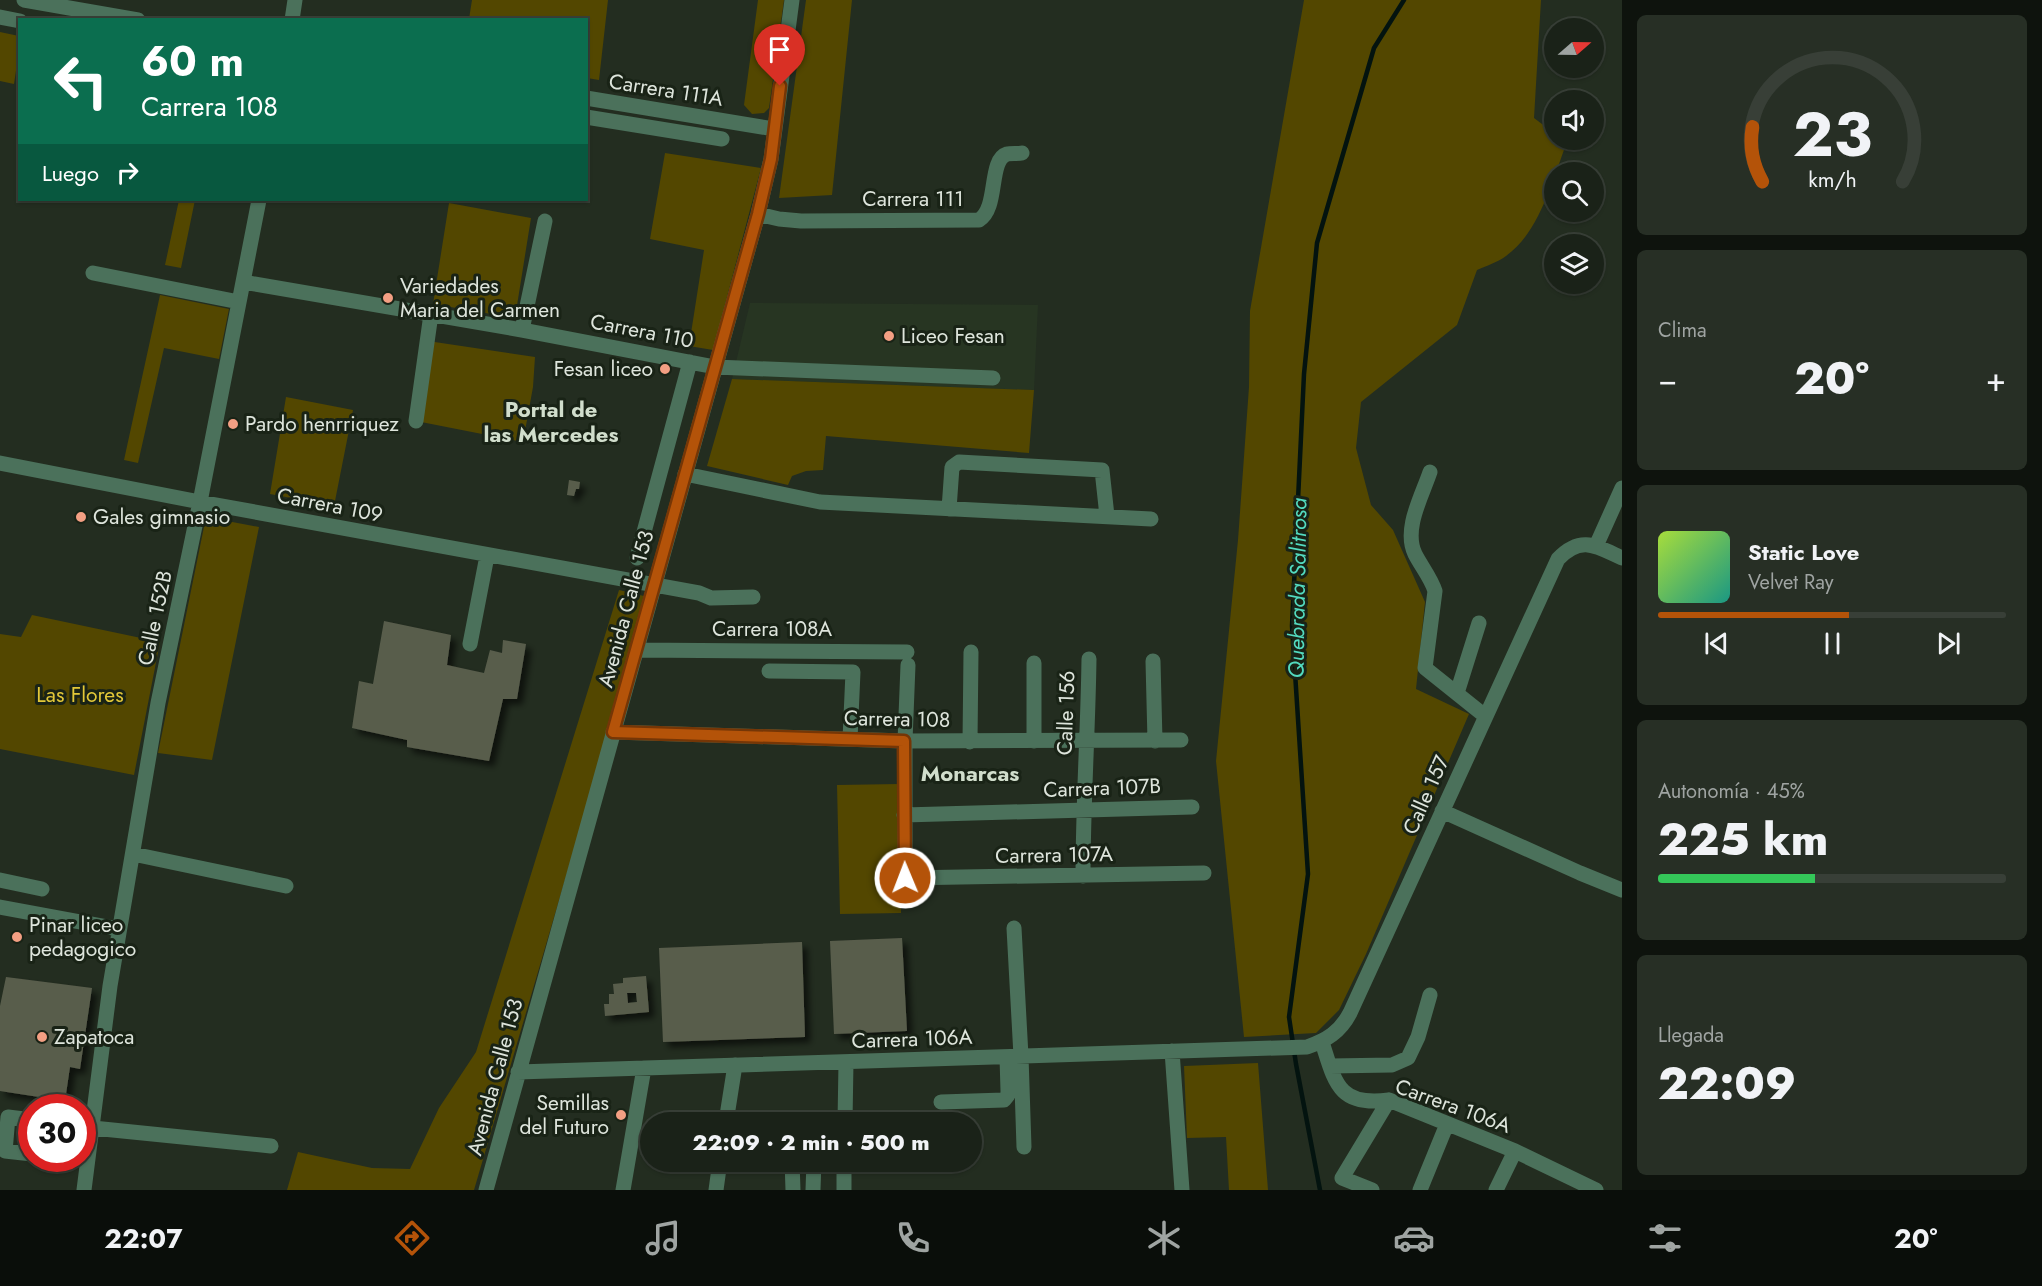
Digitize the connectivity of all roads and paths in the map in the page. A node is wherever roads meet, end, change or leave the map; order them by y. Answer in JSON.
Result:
{"nodes":[{"id":1,"x":24,"y":0,"type":"edge"},
{"id":2,"x":296,"y":0,"type":"edge"},
{"id":3,"x":792,"y":0,"type":"edge"},
{"id":4,"x":0,"y":17,"type":"edge"},
{"id":5,"x":127,"y":18,"type":"edge"},
{"id":6,"x":292,"y":18,"type":"edge"},
{"id":7,"x":18,"y":21,"type":"edge"},
{"id":8,"x":588,"y":98,"type":"edge"},
{"id":9,"x":588,"y":117,"type":"edge"},
{"id":10,"x":774,"y":129,"type":"junction"},
{"id":11,"x":722,"y":139,"type":"dead end"},
{"id":12,"x":1022,"y":153,"type":"dead end"},
{"id":13,"x":259,"y":201,"type":"edge"},
{"id":14,"x":758,"y":214,"type":"junction"},
{"id":15,"x":545,"y":221,"type":"dead end"},
{"id":16,"x":93,"y":273,"type":"dead end"},
{"id":17,"x":243,"y":282,"type":"junction"},
{"id":18,"x":239,"y":302,"type":"junction"},
{"id":19,"x":431,"y":314,"type":"junction"},
{"id":20,"x":522,"y":330,"type":"junction"},
{"id":21,"x":690,"y":362,"type":"junction"},
{"id":22,"x":715,"y":367,"type":"junction"},
{"id":23,"x":993,"y":378,"type":"dead end"},
{"id":24,"x":416,"y":421,"type":"dead end"},
{"id":25,"x":0,"y":463,"type":"edge"},
{"id":26,"x":1430,"y":472,"type":"dead end"},
{"id":27,"x":685,"y":474,"type":"junction"},
{"id":28,"x":1622,"y":488,"type":"edge"},
{"id":29,"x":200,"y":502,"type":"junction"},
{"id":30,"x":949,"y":509,"type":"junction"},
{"id":31,"x":1107,"y":516,"type":"junction"},
{"id":32,"x":1151,"y":519,"type":"dead end"},
{"id":33,"x":1596,"y":546,"type":"junction"},
{"id":34,"x":487,"y":556,"type":"junction"},
{"id":35,"x":637,"y":558,"type":"dead end"},
{"id":36,"x":1622,"y":558,"type":"edge"},
{"id":37,"x":653,"y":586,"type":"junction"},
{"id":38,"x":753,"y":597,"type":"dead end"},
{"id":39,"x":1479,"y":623,"type":"dead end"},
{"id":40,"x":470,"y":644,"type":"dead end"},
{"id":41,"x":637,"y":650,"type":"junction"},
{"id":42,"x":971,"y":651,"type":"dead end"},
{"id":43,"x":1089,"y":658,"type":"dead end"},
{"id":44,"x":1153,"y":662,"type":"dead end"},
{"id":45,"x":1034,"y":663,"type":"dead end"},
{"id":46,"x":769,"y":671,"type":"dead end"},
{"id":47,"x":1456,"y":693,"type":"junction"},
{"id":48,"x":1485,"y":716,"type":"junction"},
{"id":49,"x":613,"y":732,"type":"junction"},
{"id":50,"x":850,"y":740,"type":"junction"},
{"id":51,"x":904,"y":741,"type":"junction"},
{"id":52,"x":1034,"y":741,"type":"junction"},
{"id":53,"x":1087,"y":741,"type":"junction"},
{"id":54,"x":1155,"y":741,"type":"junction"},
{"id":55,"x":1181,"y":741,"type":"dead end"},
{"id":56,"x":970,"y":742,"type":"junction"},
{"id":57,"x":1192,"y":807,"type":"dead end"},
{"id":58,"x":1083,"y":810,"type":"junction"},
{"id":59,"x":1442,"y":811,"type":"junction"},
{"id":60,"x":904,"y":815,"type":"junction"},
{"id":61,"x":133,"y":854,"type":"junction"},
{"id":62,"x":1204,"y":873,"type":"dead end"},
{"id":63,"x":1083,"y":876,"type":"junction"},
{"id":64,"x":7,"y":882,"type":"edge"},
{"id":65,"x":286,"y":886,"type":"dead end"},
{"id":66,"x":42,"y":890,"type":"dead end"},
{"id":67,"x":1622,"y":890,"type":"edge"},
{"id":68,"x":4,"y":908,"type":"edge"},
{"id":69,"x":1014,"y":928,"type":"dead end"},
{"id":70,"x":119,"y":930,"type":"junction"},
{"id":71,"x":1430,"y":995,"type":"dead end"},
{"id":72,"x":1315,"y":1045,"type":"junction"},
{"id":73,"x":1172,"y":1051,"type":"junction"},
{"id":74,"x":1014,"y":1056,"type":"junction"},
{"id":75,"x":846,"y":1062,"type":"junction"},
{"id":76,"x":735,"y":1065,"type":"junction"},
{"id":77,"x":1330,"y":1066,"type":"junction"},
{"id":78,"x":644,"y":1068,"type":"junction"},
{"id":79,"x":518,"y":1072,"type":"junction"},
{"id":80,"x":92,"y":1094,"type":"edge"},
{"id":81,"x":1389,"y":1100,"type":"junction"},
{"id":82,"x":941,"y":1102,"type":"dead end"},
{"id":83,"x":728,"y":1112,"type":"edge"},
{"id":84,"x":845,"y":1112,"type":"edge"},
{"id":85,"x":18,"y":1118,"type":"edge"},
{"id":86,"x":1448,"y":1124,"type":"junction"},
{"id":87,"x":96,"y":1128,"type":"edge"},
{"id":88,"x":271,"y":1146,"type":"dead end"},
{"id":89,"x":1023,"y":1147,"type":"dead end"},
{"id":90,"x":1515,"y":1151,"type":"junction"},
{"id":91,"x":18,"y":1152,"type":"edge"},
{"id":92,"x":85,"y":1172,"type":"edge"},
{"id":93,"x":718,"y":1172,"type":"edge"},
{"id":94,"x":792,"y":1172,"type":"edge"},
{"id":95,"x":814,"y":1172,"type":"edge"},
{"id":96,"x":844,"y":1172,"type":"edge"},
{"id":97,"x":1569,"y":1185,"type":"edge"},
{"id":98,"x":84,"y":1190,"type":"edge"},
{"id":99,"x":486,"y":1190,"type":"edge"},
{"id":100,"x":623,"y":1190,"type":"edge"},
{"id":101,"x":716,"y":1190,"type":"edge"},
{"id":102,"x":793,"y":1190,"type":"edge"},
{"id":103,"x":813,"y":1190,"type":"edge"},
{"id":104,"x":844,"y":1190,"type":"edge"},
{"id":105,"x":1182,"y":1190,"type":"edge"},
{"id":106,"x":1372,"y":1190,"type":"edge"},
{"id":107,"x":1420,"y":1190,"type":"edge"},
{"id":108,"x":1496,"y":1190,"type":"edge"},
{"id":109,"x":1596,"y":1190,"type":"edge"}],
"edges":[{"from":1,"to":5,"type":"street"},
{"from":2,"to":6,"type":"street"},
{"from":3,"to":10,"type":"street","name":"Avenida Calle 153"},
{"from":4,"to":7,"type":"street"},
{"from":8,"to":10,"type":"street","name":"Carrera 111A"},
{"from":9,"to":11,"type":"street","name":"Carrera 111A"},
{"from":10,"to":14,"type":"street","name":"Avenida Calle 153"},
{"from":12,"to":14,"type":"street","name":"Carrera 111"},
{"from":13,"to":17,"type":"street","name":"Calle 152B"},
{"from":14,"to":22,"type":"street","name":"Avenida Calle 153"},
{"from":15,"to":20,"type":"street"},
{"from":16,"to":18,"type":"street"},
{"from":17,"to":18,"type":"street","name":"Calle 152B"},
{"from":17,"to":19,"type":"street","name":"Carrera 110"},
{"from":18,"to":29,"type":"street","name":"Calle 152B"},
{"from":19,"to":20,"type":"street","name":"Carrera 110"},
{"from":19,"to":24,"type":"street"},
{"from":20,"to":21,"type":"street","name":"Carrera 110"},
{"from":21,"to":22,"type":"street","name":"Carrera 110"},
{"from":21,"to":35,"type":"street","name":"Avenida Calle 153"},
{"from":22,"to":23,"type":"street","name":"Carrera 110"},
{"from":22,"to":27,"type":"street","name":"Avenida Calle 153"},
{"from":25,"to":29,"type":"street","name":"Carrera 109"},
{"from":26,"to":47,"type":"street"},
{"from":27,"to":30,"type":"street"},
{"from":27,"to":37,"type":"street","name":"Avenida Calle 153"},
{"from":28,"to":33,"type":"street"},
{"from":29,"to":34,"type":"street","name":"Carrera 109"},
{"from":29,"to":61,"type":"street","name":"Calle 152B"},
{"from":30,"to":31,"type":"street"},
{"from":30,"to":31,"type":"street"},
{"from":31,"to":32,"type":"street"},
{"from":33,"to":36,"type":"street"},
{"from":33,"to":48,"type":"street","name":"Calle 157"},
{"from":34,"to":37,"type":"street","name":"Carrera 109"},
{"from":34,"to":40,"type":"street"},
{"from":37,"to":38,"type":"street","name":"Carrera 109"},
{"from":37,"to":41,"type":"street","name":"Avenida Calle 153"},
{"from":39,"to":47,"type":"street"},
{"from":41,"to":49,"type":"street","name":"Avenida Calle 153"},
{"from":41,"to":51,"type":"street","name":"Carrera 108A"},
{"from":42,"to":56,"type":"street"},
{"from":43,"to":53,"type":"street","name":"Calle 156"},
{"from":44,"to":54,"type":"street"},
{"from":45,"to":52,"type":"street"},
{"from":46,"to":50,"type":"street"},
{"from":47,"to":48,"type":"street"},
{"from":48,"to":59,"type":"street","name":"Calle 157"},
{"from":49,"to":50,"type":"street","name":"Carrera 108"},
{"from":49,"to":79,"type":"street","name":"Avenida Calle 153"},
{"from":50,"to":51,"type":"street","name":"Carrera 108"},
{"from":51,"to":56,"type":"street","name":"Carrera 108"},
{"from":51,"to":60,"type":"street"},
{"from":52,"to":53,"type":"street","name":"Carrera 108"},
{"from":52,"to":56,"type":"street","name":"Carrera 108"},
{"from":53,"to":54,"type":"street","name":"Carrera 108"},
{"from":53,"to":58,"type":"street","name":"Calle 156"},
{"from":54,"to":55,"type":"street","name":"Carrera 108"},
{"from":57,"to":58,"type":"street","name":"Carrera 107B"},
{"from":58,"to":60,"type":"street","name":"Carrera 107B"},
{"from":58,"to":63,"type":"street","name":"Calle 156"},
{"from":59,"to":67,"type":"street"},
{"from":59,"to":72,"type":"street","name":"Calle 157"},
{"from":60,"to":63,"type":"street","name":"Carrera 107A"},
{"from":61,"to":65,"type":"street"},
{"from":61,"to":70,"type":"street","name":"Calle 152B"},
{"from":62,"to":63,"type":"street","name":"Carrera 107A"},
{"from":64,"to":66,"type":"street"},
{"from":64,"to":68,"type":"street"},
{"from":68,"to":70,"type":"street"},
{"from":69,"to":74,"type":"street"},
{"from":70,"to":80,"type":"street","name":"Calle 152B"},
{"from":71,"to":77,"type":"street"},
{"from":72,"to":73,"type":"street","name":"Carrera 106A"},
{"from":72,"to":77,"type":"street","name":"Carrera 106A"},
{"from":73,"to":74,"type":"street","name":"Carrera 106A"},
{"from":73,"to":105,"type":"street"},
{"from":74,"to":75,"type":"street","name":"Carrera 106A"},
{"from":74,"to":82,"type":"street"},
{"from":74,"to":89,"type":"street"},
{"from":75,"to":76,"type":"street","name":"Carrera 106A"},
{"from":75,"to":84,"type":"street"},
{"from":76,"to":78,"type":"street","name":"Carrera 106A"},
{"from":76,"to":83,"type":"street"},
{"from":77,"to":81,"type":"street","name":"Carrera 106A"},
{"from":78,"to":79,"type":"street","name":"Carrera 106A"},
{"from":78,"to":100,"type":"street"},
{"from":79,"to":99,"type":"street","name":"Avenida Calle 153"},
{"from":81,"to":86,"type":"street","name":"Carrera 106A"},
{"from":81,"to":106,"type":"street"},
{"from":85,"to":91,"type":"street"},
{"from":86,"to":90,"type":"street","name":"Carrera 106A"},
{"from":86,"to":107,"type":"street"},
{"from":87,"to":88,"type":"street"},
{"from":90,"to":97,"type":"street","name":"Carrera 106A"},
{"from":90,"to":108,"type":"street"},
{"from":92,"to":98,"type":"street","name":"Calle 152B"},
{"from":93,"to":101,"type":"street"},
{"from":94,"to":102,"type":"street"},
{"from":95,"to":103,"type":"street"},
{"from":96,"to":104,"type":"street"},
{"from":97,"to":109,"type":"street","name":"Carrera 106A"}]}
